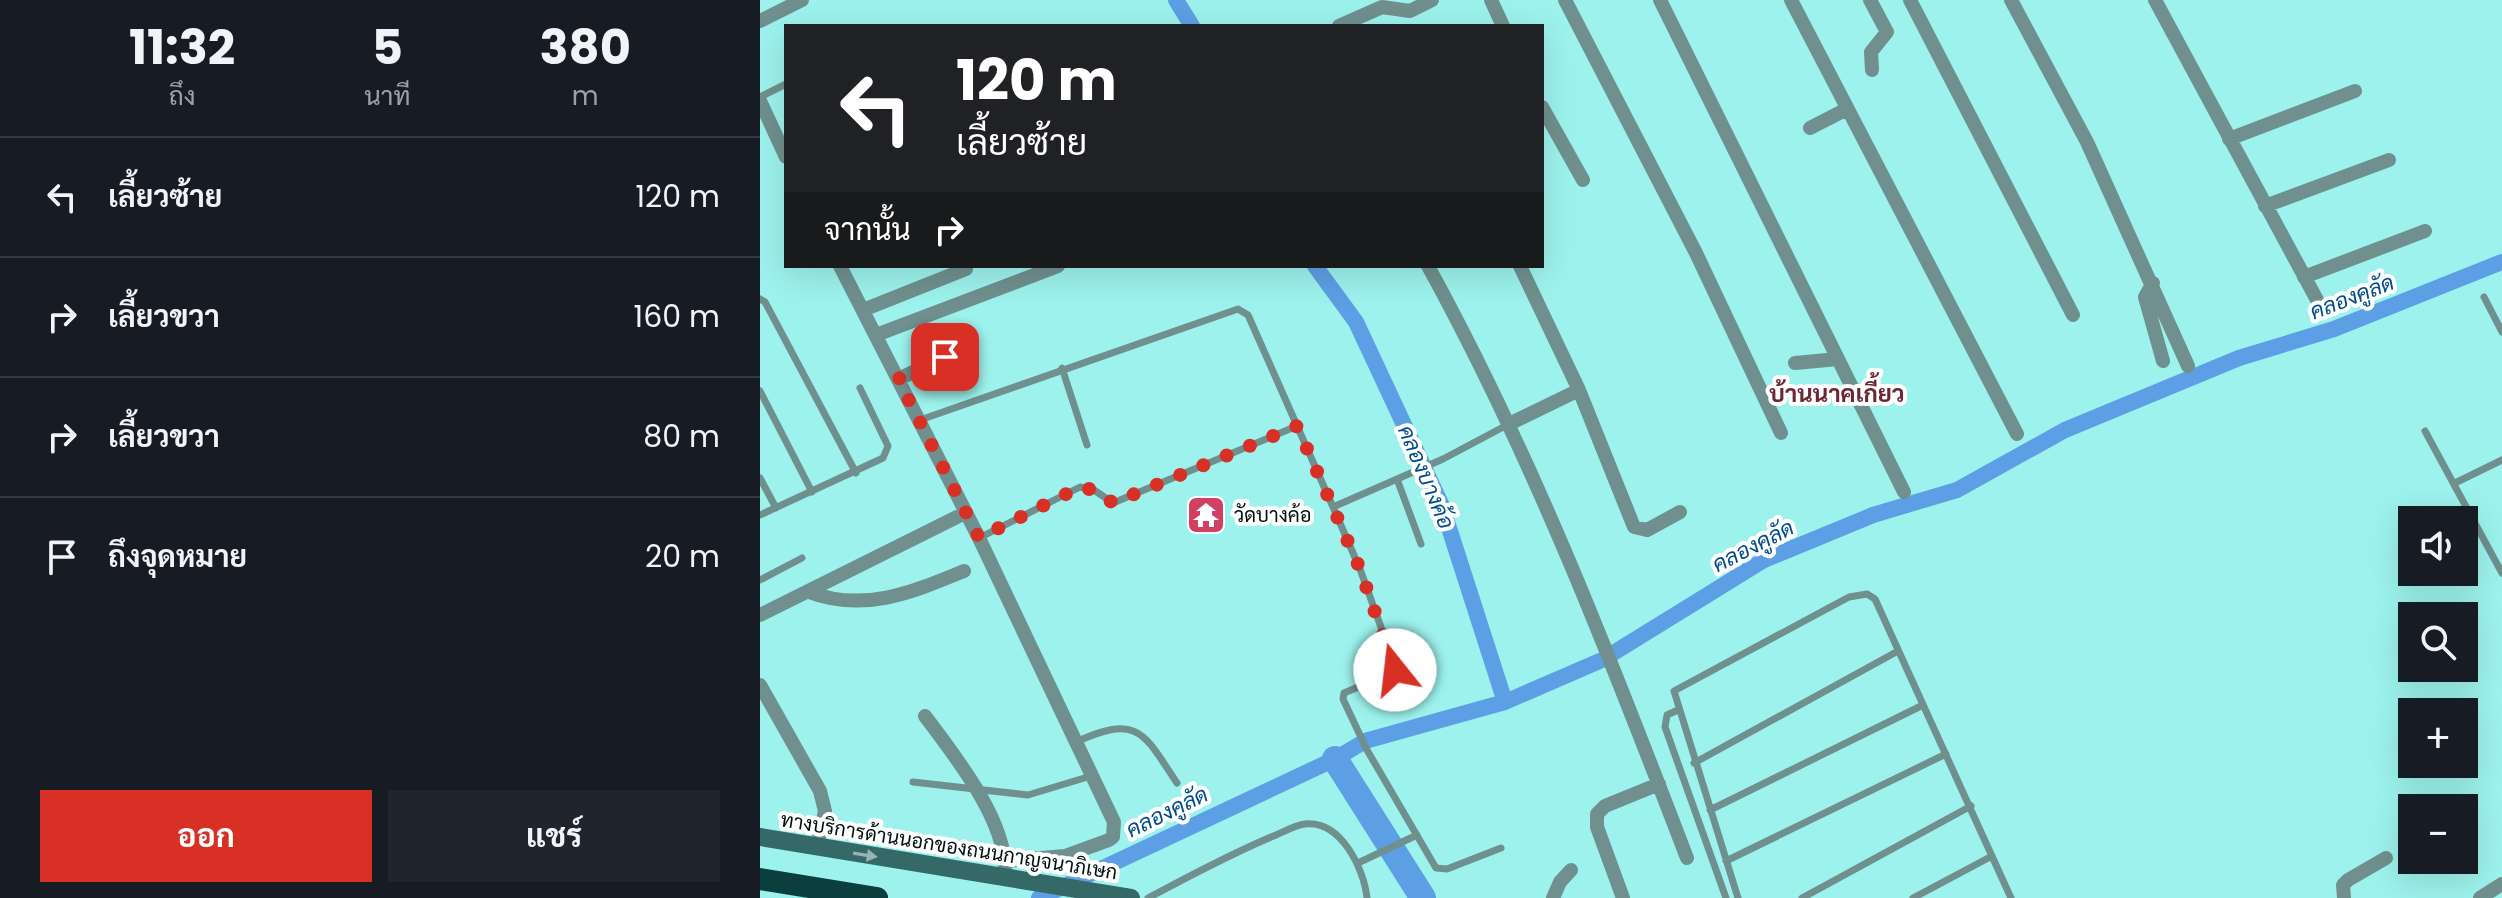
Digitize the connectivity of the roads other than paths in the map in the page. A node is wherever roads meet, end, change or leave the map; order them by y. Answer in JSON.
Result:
{"nodes":[{"id":1,"x":802,"y":0,"type":"edge"},
{"id":2,"x":1432,"y":0,"type":"edge"},
{"id":3,"x":1491,"y":0,"type":"edge"},
{"id":4,"x":1565,"y":0,"type":"edge"},
{"id":5,"x":1660,"y":0,"type":"edge"},
{"id":6,"x":1791,"y":0,"type":"edge"},
{"id":7,"x":1870,"y":0,"type":"edge"},
{"id":8,"x":1910,"y":0,"type":"edge"},
{"id":9,"x":2011,"y":0,"type":"edge"},
{"id":10,"x":2155,"y":0,"type":"edge"},
{"id":11,"x":1410,"y":18,"type":"edge"},
{"id":12,"x":760,"y":21,"type":"edge"},
{"id":13,"x":1344,"y":24,"type":"edge"},
{"id":14,"x":1502,"y":24,"type":"edge"},
{"id":15,"x":1872,"y":70,"type":"dead end"},
{"id":16,"x":784,"y":85,"type":"edge"},
{"id":17,"x":2355,"y":91,"type":"dead end"},
{"id":18,"x":760,"y":99,"type":"edge"},
{"id":19,"x":1847,"y":109,"type":"junction"},
{"id":20,"x":1544,"y":111,"type":"edge"},
{"id":21,"x":1810,"y":128,"type":"dead end"},
{"id":22,"x":2229,"y":139,"type":"junction"},
{"id":23,"x":784,"y":153,"type":"edge"},
{"id":24,"x":2389,"y":160,"type":"dead end"},
{"id":25,"x":1583,"y":180,"type":"dead end"},
{"id":26,"x":2265,"y":206,"type":"junction"},
{"id":27,"x":2425,"y":231,"type":"dead end"},
{"id":28,"x":841,"y":268,"type":"edge"},
{"id":29,"x":1053,"y":268,"type":"edge"},
{"id":30,"x":1429,"y":268,"type":"edge"},
{"id":31,"x":1521,"y":268,"type":"edge"},
{"id":32,"x":966,"y":269,"type":"dead end"},
{"id":33,"x":2304,"y":277,"type":"junction"},
{"id":34,"x":2153,"y":283,"type":"junction"},
{"id":35,"x":2484,"y":297,"type":"dead end"},
{"id":36,"x":760,"y":299,"type":"edge"},
{"id":37,"x":863,"y":310,"type":"junction"},
{"id":38,"x":2323,"y":311,"type":"dead end"},
{"id":39,"x":2073,"y":315,"type":"dead end"},
{"id":40,"x":2502,"y":332,"type":"edge"},
{"id":41,"x":876,"y":335,"type":"junction"},
{"id":42,"x":969,"y":347,"type":"dead end"},
{"id":43,"x":1838,"y":359,"type":"junction"},
{"id":44,"x":2163,"y":361,"type":"dead end"},
{"id":45,"x":1795,"y":363,"type":"dead end"},
{"id":46,"x":2188,"y":366,"type":"dead end"},
{"id":47,"x":1062,"y":368,"type":"junction"},
{"id":48,"x":898,"y":379,"type":"junction"},
{"id":49,"x":860,"y":388,"type":"dead end"},
{"id":50,"x":1579,"y":390,"type":"junction"},
{"id":51,"x":760,"y":391,"type":"edge"},
{"id":52,"x":918,"y":421,"type":"junction"},
{"id":53,"x":1509,"y":424,"type":"junction"},
{"id":54,"x":1297,"y":426,"type":"junction"},
{"id":55,"x":2425,"y":431,"type":"dead end"},
{"id":56,"x":1781,"y":433,"type":"dead end"},
{"id":57,"x":2017,"y":434,"type":"dead end"},
{"id":58,"x":1087,"y":445,"type":"dead end"},
{"id":59,"x":2502,"y":460,"type":"edge"},
{"id":60,"x":856,"y":473,"type":"junction"},
{"id":61,"x":760,"y":478,"type":"edge"},
{"id":62,"x":1397,"y":479,"type":"junction"},
{"id":63,"x":2455,"y":483,"type":"junction"},
{"id":64,"x":812,"y":492,"type":"junction"},
{"id":65,"x":1904,"y":492,"type":"dead end"},
{"id":66,"x":1333,"y":507,"type":"junction"},
{"id":67,"x":776,"y":508,"type":"junction"},
{"id":68,"x":1680,"y":512,"type":"dead end"},
{"id":69,"x":965,"y":513,"type":"junction"},
{"id":70,"x":760,"y":515,"type":"edge"},
{"id":71,"x":979,"y":538,"type":"junction"},
{"id":72,"x":1421,"y":544,"type":"dead end"},
{"id":73,"x":802,"y":558,"type":"dead end"},
{"id":74,"x":964,"y":571,"type":"dead end"},
{"id":75,"x":2502,"y":573,"type":"edge"},
{"id":76,"x":760,"y":580,"type":"edge"},
{"id":77,"x":809,"y":592,"type":"junction"},
{"id":78,"x":760,"y":615,"type":"edge"},
{"id":79,"x":1898,"y":651,"type":"junction"},
{"id":80,"x":760,"y":685,"type":"edge"},
{"id":81,"x":1923,"y":705,"type":"junction"},
{"id":82,"x":1678,"y":710,"type":"junction"},
{"id":83,"x":925,"y":716,"type":"dead end"},
{"id":84,"x":1075,"y":742,"type":"junction"},
{"id":85,"x":1946,"y":754,"type":"junction"},
{"id":86,"x":1694,"y":763,"type":"junction"},
{"id":87,"x":1091,"y":776,"type":"junction"},
{"id":88,"x":913,"y":782,"type":"dead end"},
{"id":89,"x":1177,"y":783,"type":"dead end"},
{"id":90,"x":1659,"y":784,"type":"junction"},
{"id":91,"x":977,"y":788,"type":"junction"},
{"id":92,"x":1971,"y":806,"type":"junction"},
{"id":93,"x":1710,"y":810,"type":"junction"},
{"id":94,"x":1415,"y":836,"type":"junction"},
{"id":95,"x":760,"y":837,"type":"edge"},
{"id":96,"x":817,"y":847,"type":"junction"},
{"id":97,"x":1501,"y":848,"type":"dead end"},
{"id":98,"x":1992,"y":856,"type":"junction"},
{"id":99,"x":1687,"y":858,"type":"dead end"},
{"id":100,"x":2386,"y":858,"type":"dead end"},
{"id":101,"x":1726,"y":861,"type":"junction"},
{"id":102,"x":1358,"y":863,"type":"junction"},
{"id":103,"x":1571,"y":870,"type":"dead end"},
{"id":104,"x":1011,"y":873,"type":"junction"},
{"id":105,"x":760,"y":879,"type":"edge"},
{"id":106,"x":2502,"y":884,"type":"edge"},
{"id":107,"x":877,"y":898,"type":"edge"},
{"id":108,"x":1131,"y":898,"type":"edge"},
{"id":109,"x":1148,"y":898,"type":"edge"},
{"id":110,"x":1367,"y":898,"type":"edge"},
{"id":111,"x":1553,"y":898,"type":"edge"},
{"id":112,"x":1623,"y":898,"type":"edge"},
{"id":113,"x":1726,"y":898,"type":"edge"},
{"id":114,"x":1738,"y":898,"type":"edge"},
{"id":115,"x":1802,"y":898,"type":"edge"},
{"id":116,"x":1913,"y":898,"type":"edge"},
{"id":117,"x":2011,"y":898,"type":"edge"},
{"id":118,"x":2344,"y":898,"type":"edge"},
{"id":119,"x":2480,"y":898,"type":"edge"}],
"edges":[{"from":1,"to":12,"type":"street"},
{"from":2,"to":11,"type":"street"},
{"from":3,"to":14,"type":"street"},
{"from":4,"to":56,"type":"street"},
{"from":5,"to":43,"type":"street"},
{"from":6,"to":19,"type":"street"},
{"from":7,"to":15,"type":"street"},
{"from":8,"to":39,"type":"street"},
{"from":9,"to":34,"type":"street"},
{"from":10,"to":22,"type":"street"},
{"from":11,"to":13,"type":"street"},
{"from":16,"to":18,"type":"lane"},
{"from":17,"to":22,"type":"street"},
{"from":18,"to":23,"type":"street"},
{"from":19,"to":21,"type":"street"},
{"from":19,"to":57,"type":"street"},
{"from":20,"to":25,"type":"street"},
{"from":22,"to":26,"type":"street"},
{"from":24,"to":26,"type":"street"},
{"from":26,"to":33,"type":"street"},
{"from":27,"to":33,"type":"street"},
{"from":28,"to":37,"type":"street"},
{"from":29,"to":41,"type":"street"},
{"from":30,"to":53,"type":"street"},
{"from":31,"to":50,"type":"street"},
{"from":32,"to":37,"type":"street"},
{"from":33,"to":38,"type":"street"},
{"from":34,"to":44,"type":"street"},
{"from":34,"to":46,"type":"street"},
{"from":35,"to":40,"type":"lane"},
{"from":36,"to":60,"type":"lane"},
{"from":37,"to":41,"type":"street"},
{"from":41,"to":48,"type":"street"},
{"from":42,"to":48,"type":"street"},
{"from":43,"to":45,"type":"street"},
{"from":43,"to":65,"type":"street"},
{"from":47,"to":52,"type":"lane"},
{"from":47,"to":54,"type":"lane"},
{"from":47,"to":58,"type":"lane"},
{"from":48,"to":52,"type":"street"},
{"from":49,"to":60,"type":"lane"},
{"from":50,"to":53,"type":"street"},
{"from":50,"to":68,"type":"street"},
{"from":51,"to":64,"type":"lane"},
{"from":52,"to":69,"type":"street"},
{"from":53,"to":62,"type":"lane"},
{"from":53,"to":90,"type":"street"},
{"from":54,"to":66,"type":"lane"},
{"from":54,"to":71,"type":"lane"},
{"from":55,"to":63,"type":"lane"},
{"from":59,"to":63,"type":"lane"},
{"from":60,"to":64,"type":"lane"},
{"from":61,"to":67,"type":"lane"},
{"from":62,"to":66,"type":"lane"},
{"from":62,"to":72,"type":"lane"},
{"from":63,"to":75,"type":"lane"},
{"from":64,"to":67,"type":"lane"},
{"from":66,"to":94,"type":"lane"},
{"from":67,"to":70,"type":"lane"},
{"from":69,"to":71,"type":"street"},
{"from":69,"to":77,"type":"street"},
{"from":71,"to":84,"type":"street"},
{"from":73,"to":76,"type":"lane"},
{"from":74,"to":77,"type":"street"},
{"from":77,"to":78,"type":"street"},
{"from":79,"to":81,"type":"lane"},
{"from":79,"to":82,"type":"lane"},
{"from":79,"to":86,"type":"lane"},
{"from":80,"to":96,"type":"street"},
{"from":81,"to":85,"type":"lane"},
{"from":81,"to":93,"type":"lane"},
{"from":82,"to":86,"type":"lane"},
{"from":82,"to":113,"type":"lane"},
{"from":83,"to":91,"type":"street"},
{"from":84,"to":87,"type":"street"},
{"from":84,"to":89,"type":"lane"},
{"from":85,"to":92,"type":"lane"},
{"from":85,"to":101,"type":"lane"},
{"from":86,"to":93,"type":"lane"},
{"from":87,"to":91,"type":"lane"},
{"from":87,"to":104,"type":"street"},
{"from":88,"to":91,"type":"lane"},
{"from":90,"to":99,"type":"street"},
{"from":90,"to":112,"type":"street"},
{"from":91,"to":104,"type":"street"},
{"from":92,"to":98,"type":"lane"},
{"from":92,"to":115,"type":"lane"},
{"from":93,"to":101,"type":"lane"},
{"from":94,"to":97,"type":"lane"},
{"from":94,"to":102,"type":"lane"},
{"from":95,"to":96,"type":"main road","name":"ทางบริการด้านนอกของถนนกาญจนาภิเษก"},
{"from":96,"to":104,"type":"main road","name":"ทางบริการด้านนอกของถนนกาญจนาภิเษก","one_way":true},
{"from":98,"to":116,"type":"lane"},
{"from":98,"to":117,"type":"lane"},
{"from":100,"to":118,"type":"street"},
{"from":101,"to":114,"type":"lane"},
{"from":102,"to":109,"type":"lane"},
{"from":102,"to":110,"type":"lane"},
{"from":103,"to":111,"type":"street"},
{"from":104,"to":108,"type":"main road","name":"ทางบริการด้านนอกของถนนกาญจนาภิเษก"},
{"from":105,"to":107,"type":"highway"},
{"from":106,"to":119,"type":"street"}]}
